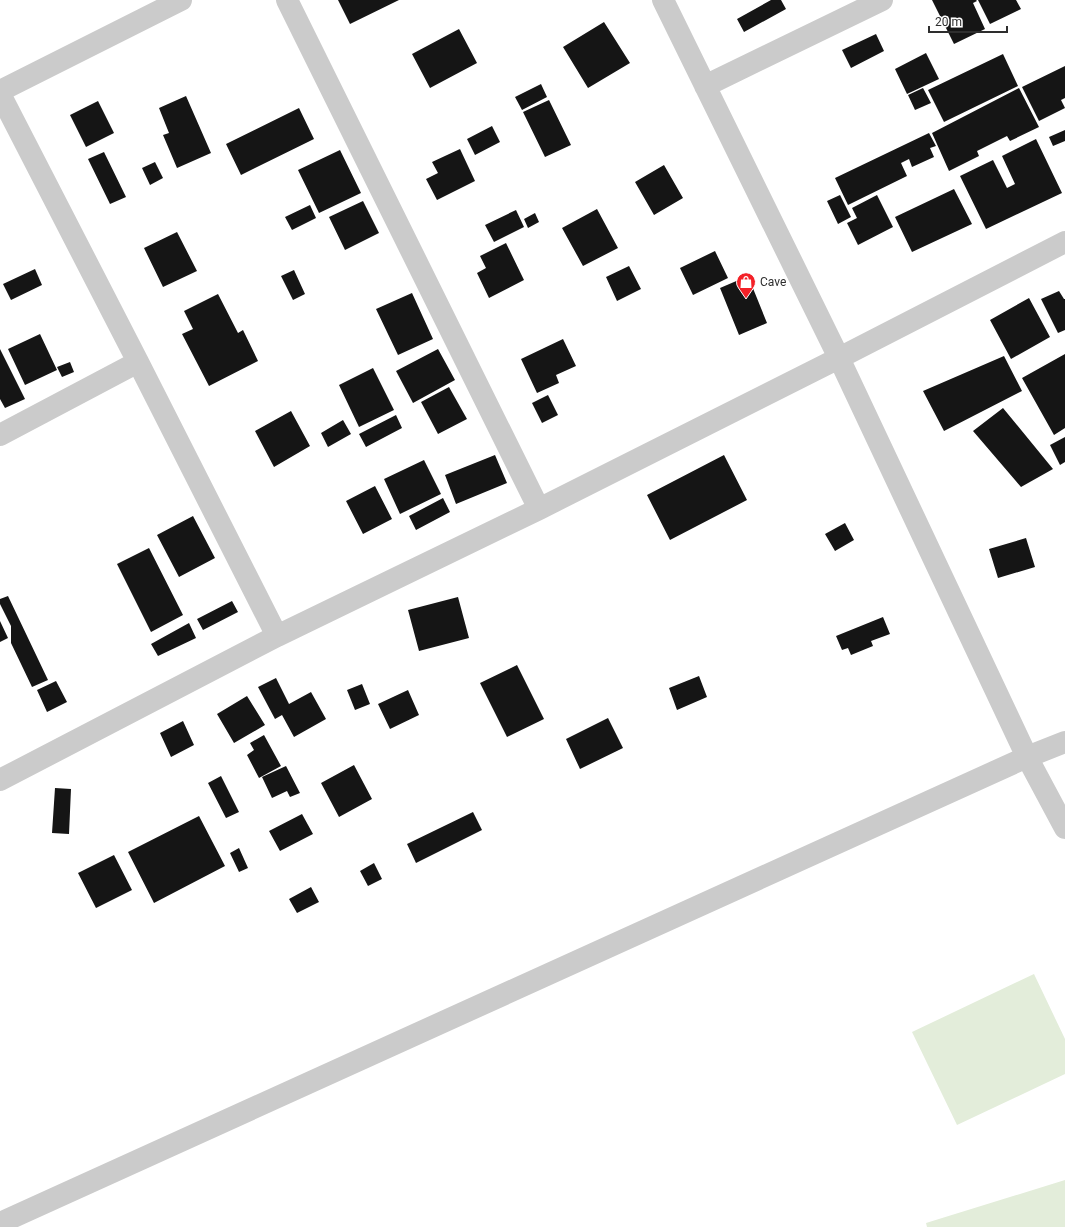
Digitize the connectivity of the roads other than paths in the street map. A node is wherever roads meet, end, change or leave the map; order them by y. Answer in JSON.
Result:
{"nodes":[{"id":1,"x":180,"y":0,"type":"edge"},
{"id":2,"x":287,"y":0,"type":"edge"},
{"id":3,"x":663,"y":0,"type":"edge"},
{"id":4,"x":882,"y":0,"type":"edge"},
{"id":5,"x":705,"y":86,"type":"junction"},
{"id":6,"x":0,"y":92,"type":"edge"},
{"id":7,"x":1065,"y":242,"type":"edge"},
{"id":8,"x":839,"y":358,"type":"junction"},
{"id":9,"x":138,"y":362,"type":"junction"},
{"id":10,"x":0,"y":435,"type":"edge"},
{"id":11,"x":539,"y":509,"type":"junction"},
{"id":12,"x":277,"y":636,"type":"junction"},
{"id":13,"x":1065,"y":742,"type":"edge"},
{"id":14,"x":1027,"y":757,"type":"junction"},
{"id":15,"x":0,"y":780,"type":"edge"},
{"id":16,"x":1065,"y":828,"type":"edge"},
{"id":17,"x":0,"y":1223,"type":"edge"}],
"edges":[{"from":1,"to":6,"type":"street"},
{"from":2,"to":11,"type":"street"},
{"from":3,"to":5,"type":"street"},
{"from":4,"to":5,"type":"street"},
{"from":5,"to":8,"type":"street"},
{"from":6,"to":9,"type":"street"},
{"from":7,"to":8,"type":"street"},
{"from":8,"to":11,"type":"street"},
{"from":8,"to":14,"type":"street"},
{"from":9,"to":10,"type":"street"},
{"from":9,"to":12,"type":"street"},
{"from":11,"to":12,"type":"street"},
{"from":12,"to":15,"type":"street"},
{"from":13,"to":14,"type":"street"},
{"from":14,"to":16,"type":"street"},
{"from":14,"to":17,"type":"street"}]}
